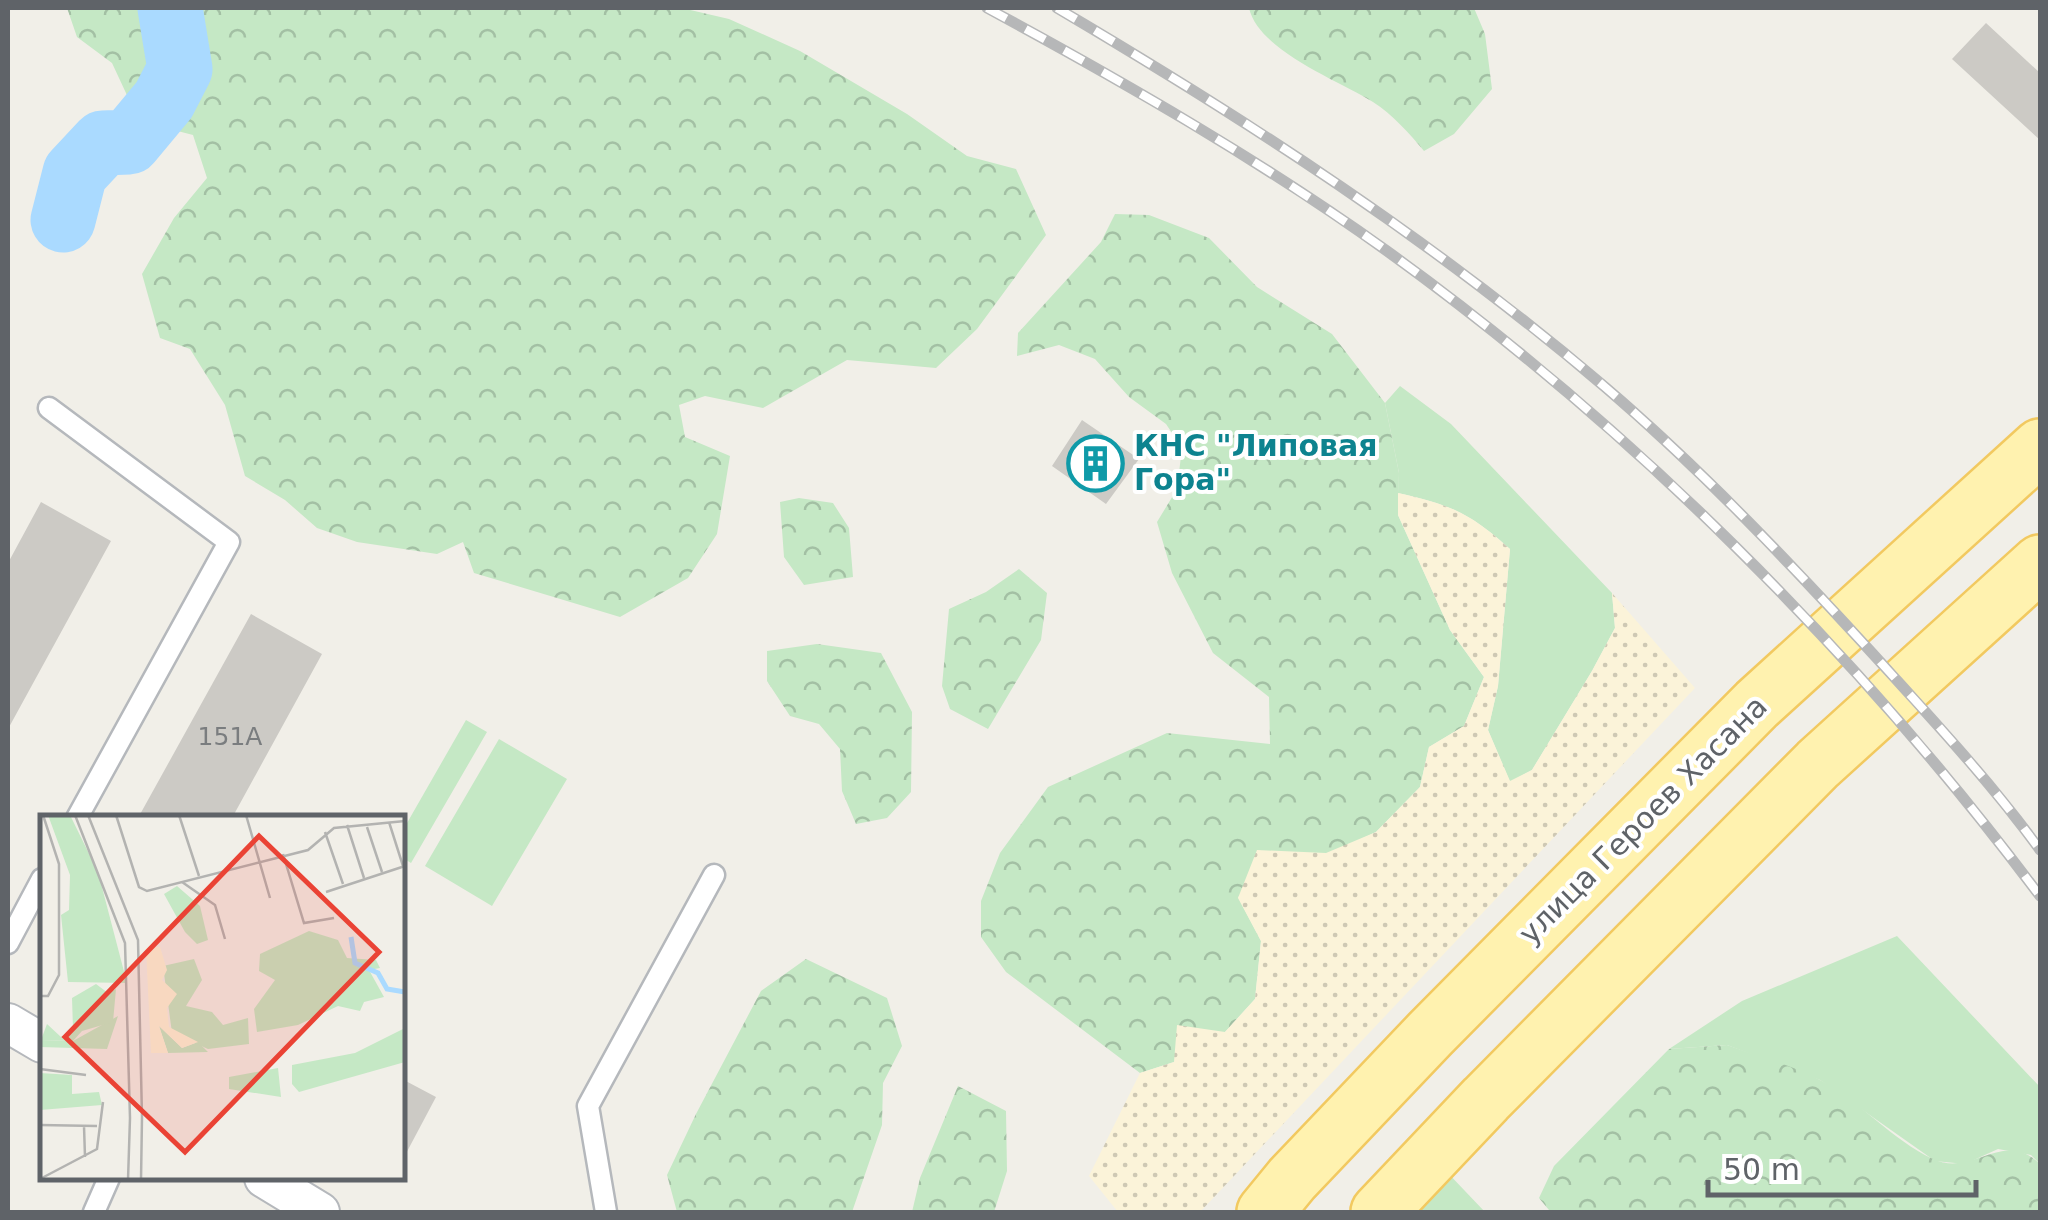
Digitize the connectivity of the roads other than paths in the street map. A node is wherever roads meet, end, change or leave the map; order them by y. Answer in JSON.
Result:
{"nodes":[{"id":1,"x":49,"y":408,"type":"dead end"},
{"id":2,"x":2040,"y":446,"type":"edge"},
{"id":3,"x":2040,"y":562,"type":"edge"},
{"id":4,"x":79,"y":815,"type":"edge"},
{"id":5,"x":714,"y":876,"type":"dead end"},
{"id":6,"x":40,"y":883,"type":"edge"},
{"id":7,"x":8,"y":943,"type":"edge"},
{"id":8,"x":8,"y":1023,"type":"edge"},
{"id":9,"x":40,"y":1043,"type":"edge"},
{"id":10,"x":109,"y":1180,"type":"edge"},
{"id":11,"x":267,"y":1180,"type":"edge"},
{"id":12,"x":94,"y":1212,"type":"edge"},
{"id":13,"x":320,"y":1212,"type":"edge"},
{"id":14,"x":606,"y":1212,"type":"edge"},
{"id":15,"x":1264,"y":1212,"type":"edge"},
{"id":16,"x":1380,"y":1212,"type":"edge"}],
"edges":[{"from":1,"to":4,"type":"lane"},
{"from":2,"to":15,"type":"main road","name":"улица Героев Хасана"},
{"from":3,"to":16,"type":"main road"},
{"from":5,"to":14,"type":"lane"},
{"from":6,"to":7,"type":"lane"},
{"from":8,"to":9,"type":"street"},
{"from":10,"to":12,"type":"lane"},
{"from":11,"to":13,"type":"street"}]}
